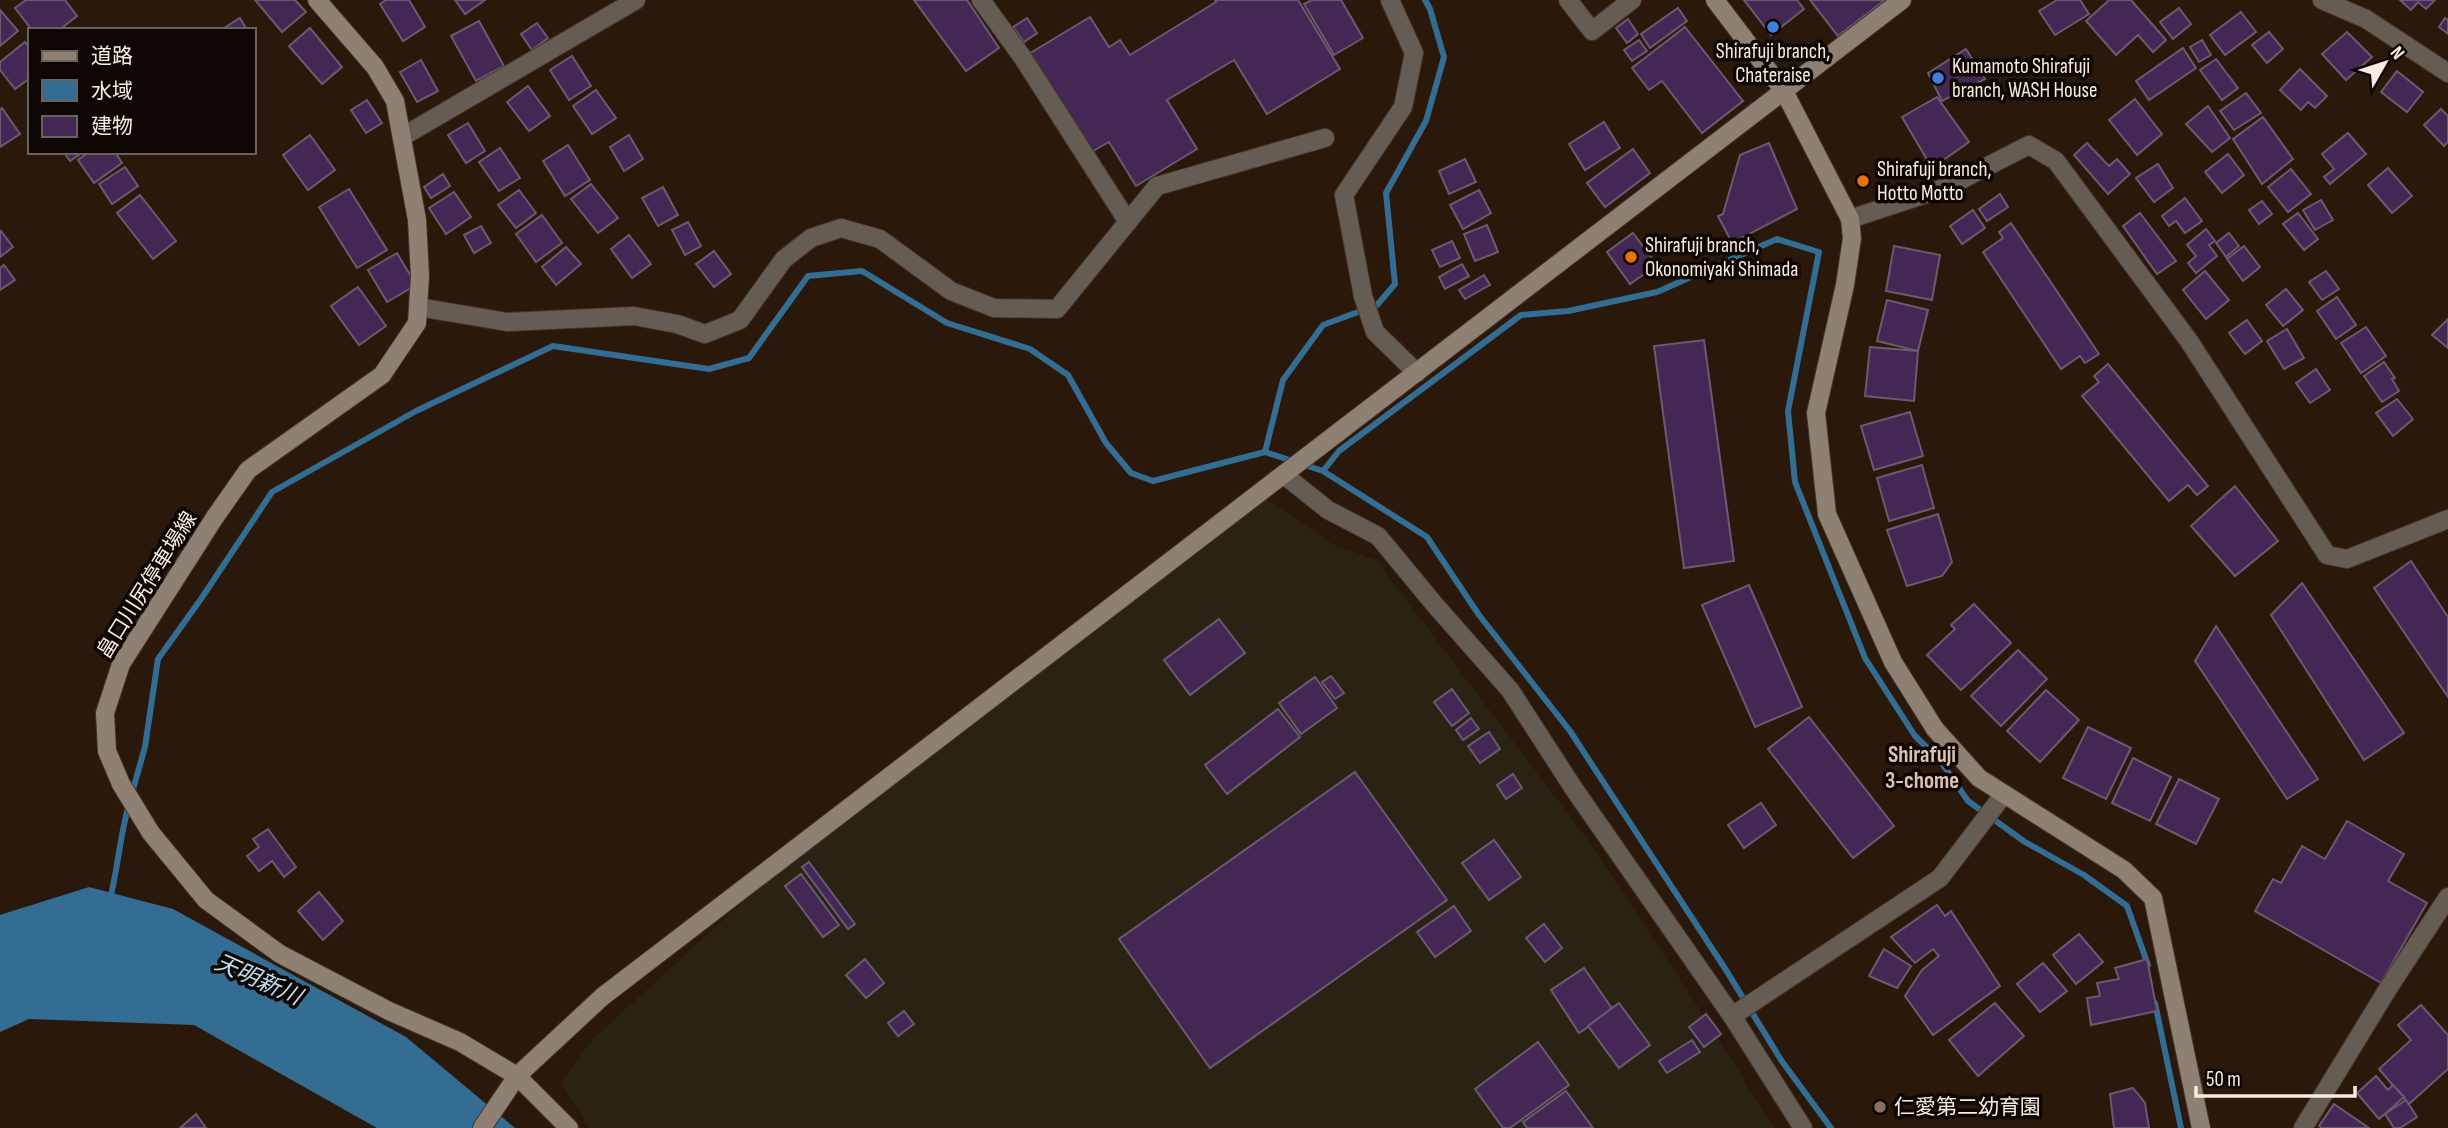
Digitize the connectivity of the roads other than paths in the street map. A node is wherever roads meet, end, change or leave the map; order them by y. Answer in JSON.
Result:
{"nodes":[{"id":1,"x":317,"y":0,"type":"edge"},
{"id":2,"x":636,"y":0,"type":"edge"},
{"id":3,"x":981,"y":0,"type":"edge"},
{"id":4,"x":1390,"y":0,"type":"edge"},
{"id":5,"x":1568,"y":0,"type":"edge"},
{"id":6,"x":1632,"y":0,"type":"edge"},
{"id":7,"x":1715,"y":0,"type":"edge"},
{"id":8,"x":1902,"y":0,"type":"edge"},
{"id":9,"x":2322,"y":0,"type":"edge"},
{"id":10,"x":2448,"y":73,"type":"edge"},
{"id":11,"x":1784,"y":90,"type":"junction"},
{"id":12,"x":402,"y":137,"type":"junction"},
{"id":13,"x":1325,"y":138,"type":"dead end"},
{"id":14,"x":1850,"y":219,"type":"junction"},
{"id":15,"x":1128,"y":222,"type":"junction"},
{"id":16,"x":418,"y":307,"type":"junction"},
{"id":17,"x":1417,"y":373,"type":"junction"},
{"id":18,"x":1284,"y":475,"type":"junction"},
{"id":19,"x":2448,"y":519,"type":"edge"},
{"id":20,"x":2004,"y":794,"type":"junction"},
{"id":21,"x":2448,"y":897,"type":"edge"},
{"id":22,"x":1732,"y":1016,"type":"junction"},
{"id":23,"x":517,"y":1076,"type":"junction"},
{"id":24,"x":482,"y":1128,"type":"edge"},
{"id":25,"x":569,"y":1128,"type":"edge"},
{"id":26,"x":1803,"y":1128,"type":"edge"},
{"id":27,"x":2202,"y":1128,"type":"edge"},
{"id":28,"x":2303,"y":1128,"type":"edge"}],
"edges":[{"from":1,"to":12,"type":"street","name":"畠口川尻停車場線"},
{"from":2,"to":12,"type":"street"},
{"from":3,"to":15,"type":"street"},
{"from":4,"to":17,"type":"street"},
{"from":5,"to":6,"type":"street"},
{"from":7,"to":11,"type":"street"},
{"from":8,"to":11,"type":"street"},
{"from":9,"to":10,"type":"street"},
{"from":11,"to":14,"type":"street"},
{"from":11,"to":17,"type":"street"},
{"from":12,"to":16,"type":"street","name":"畠口川尻停車場線"},
{"from":13,"to":15,"type":"street"},
{"from":14,"to":19,"type":"street"},
{"from":14,"to":20,"type":"street"},
{"from":15,"to":16,"type":"street"},
{"from":16,"to":23,"type":"street","name":"畠口川尻停車場線"},
{"from":17,"to":18,"type":"street"},
{"from":18,"to":22,"type":"street"},
{"from":18,"to":23,"type":"street"},
{"from":20,"to":22,"type":"street"},
{"from":20,"to":27,"type":"street"},
{"from":21,"to":28,"type":"street"},
{"from":22,"to":26,"type":"street"},
{"from":23,"to":24,"type":"street"},
{"from":23,"to":25,"type":"street","name":"畠口川尻停車場線"}]}
